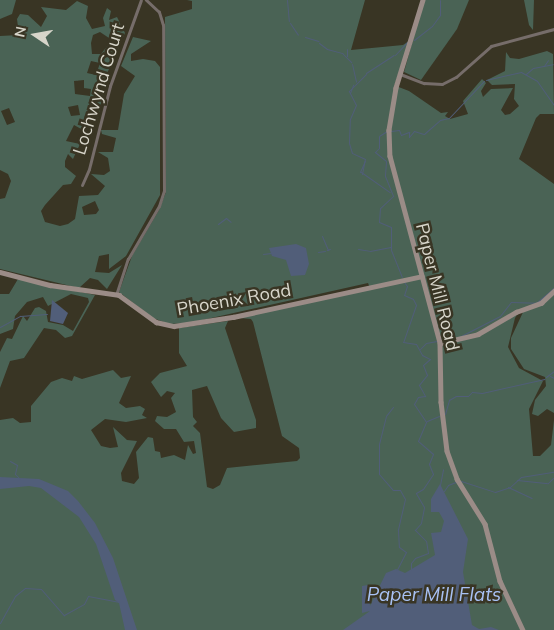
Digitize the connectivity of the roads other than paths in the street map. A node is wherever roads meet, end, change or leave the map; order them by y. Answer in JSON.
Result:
{"nodes":[{"id":1,"x":141,"y":0,"type":"edge"},
{"id":2,"x":146,"y":0,"type":"edge"},
{"id":3,"x":423,"y":0,"type":"edge"},
{"id":4,"x":554,"y":29,"type":"edge"},
{"id":5,"x":400,"y":74,"type":"junction"},
{"id":6,"x":82,"y":185,"type":"dead end"},
{"id":7,"x":0,"y":272,"type":"edge"},
{"id":8,"x":422,"y":276,"type":"junction"},
{"id":9,"x":554,"y":291,"type":"edge"},
{"id":10,"x":116,"y":294,"type":"junction"},
{"id":11,"x":440,"y":343,"type":"junction"},
{"id":12,"x":523,"y":630,"type":"edge"}],
"edges":[{"from":1,"to":6,"type":"street","name":"Lochwynd Court"},
{"from":2,"to":10,"type":"street"},
{"from":3,"to":5,"type":"main road","name":"Paper Mill Road"},
{"from":4,"to":5,"type":"street"},
{"from":5,"to":8,"type":"main road","name":"Paper Mill Road"},
{"from":7,"to":10,"type":"main road","name":"Phoenix Road"},
{"from":8,"to":10,"type":"main road","name":"Phoenix Road"},
{"from":8,"to":11,"type":"main road","name":"Paper Mill Road"},
{"from":9,"to":11,"type":"main road"},
{"from":11,"to":12,"type":"main road","name":"Paper Mill Road"}]}
